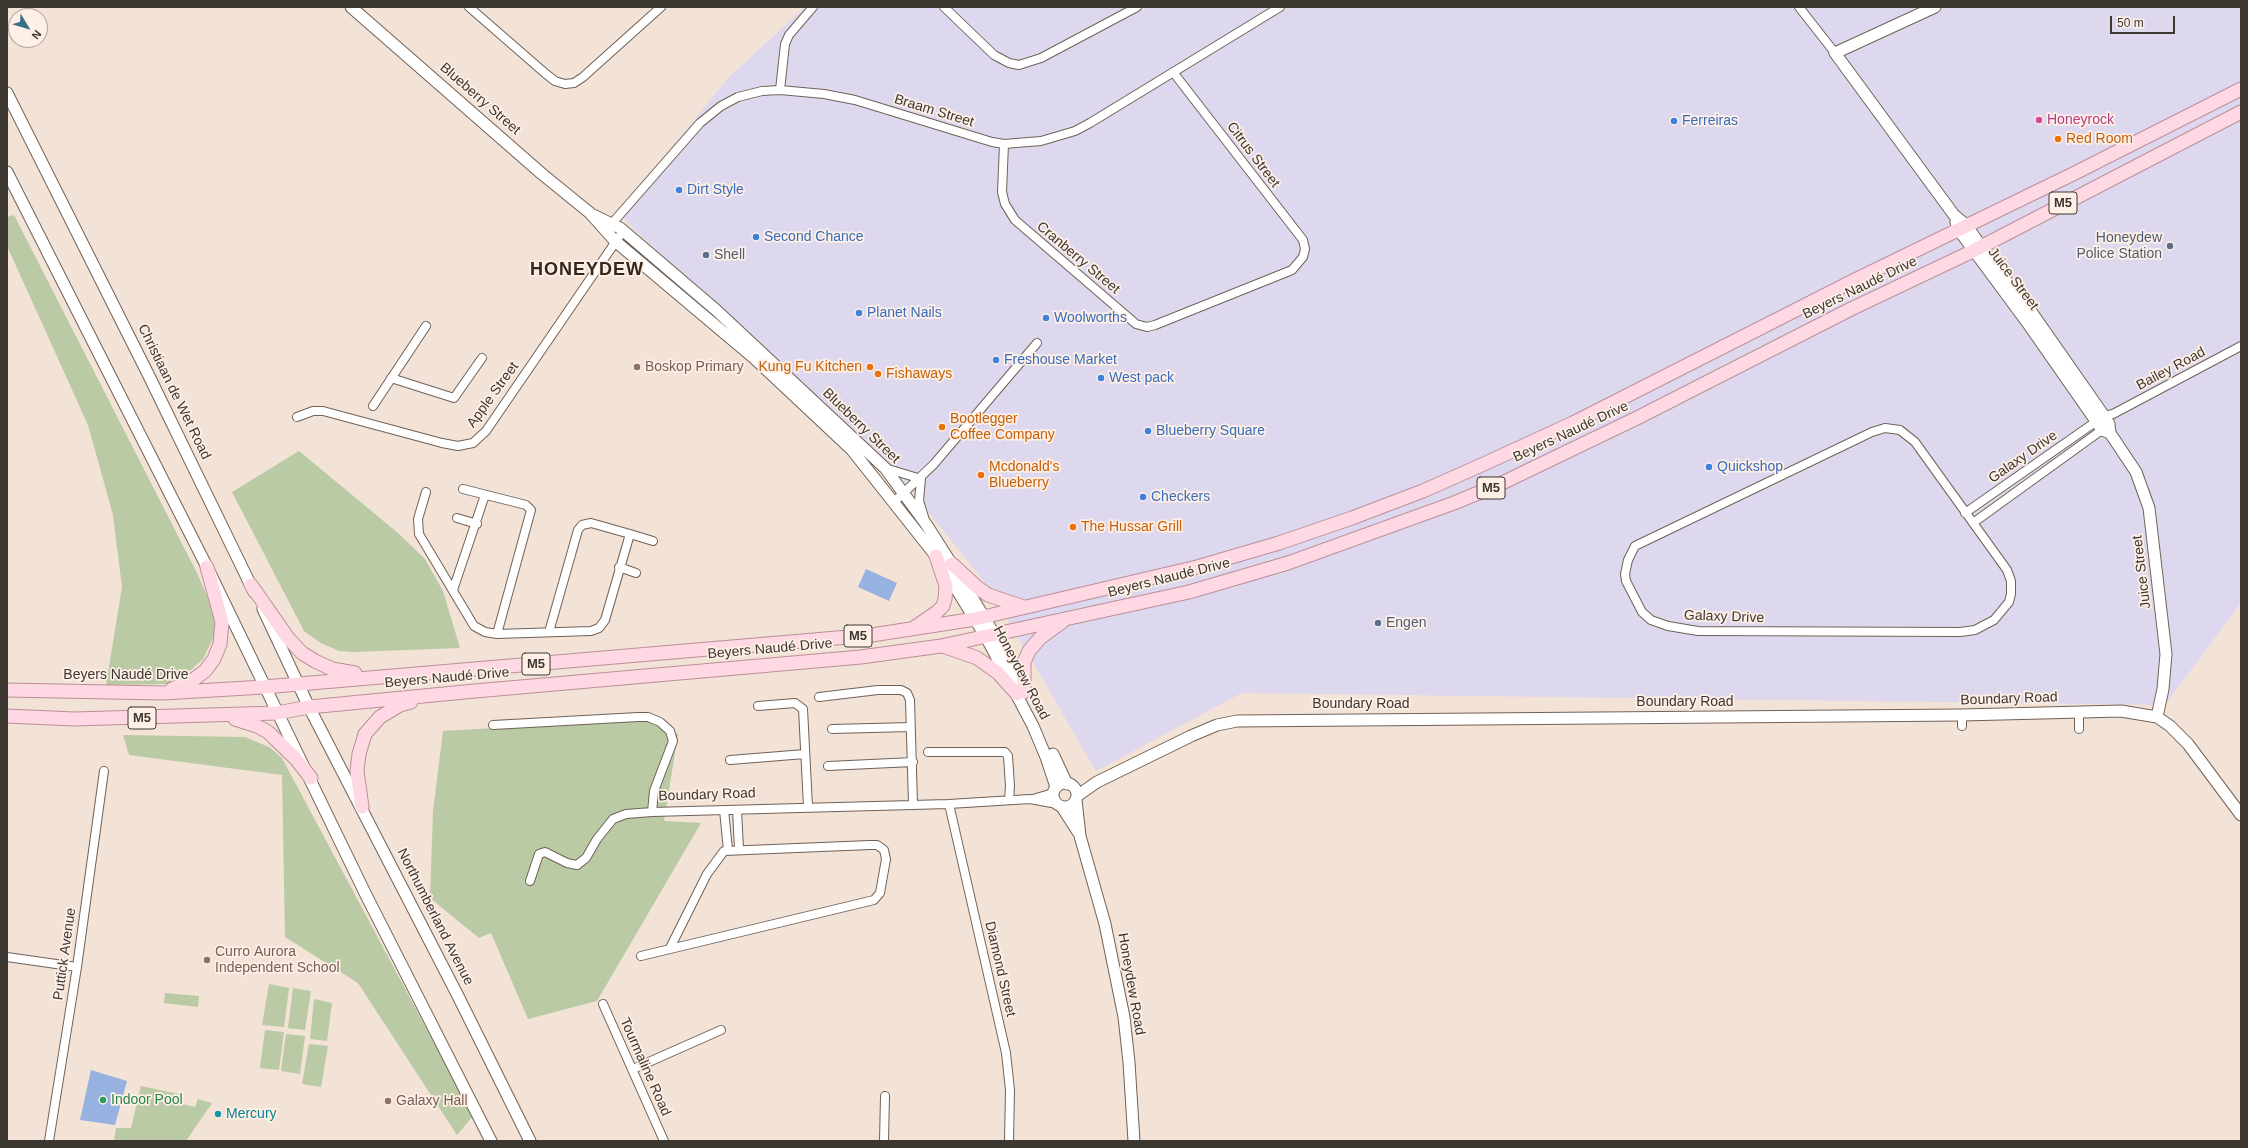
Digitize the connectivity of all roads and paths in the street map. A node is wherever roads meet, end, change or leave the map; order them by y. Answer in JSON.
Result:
{"nodes":[{"id":1,"x":351,"y":7,"type":"edge"},
{"id":2,"x":469,"y":7,"type":"edge"},
{"id":3,"x":661,"y":7,"type":"edge"},
{"id":4,"x":814,"y":7,"type":"edge"},
{"id":5,"x":944,"y":7,"type":"edge"},
{"id":6,"x":1137,"y":7,"type":"edge"},
{"id":7,"x":1280,"y":7,"type":"edge"},
{"id":8,"x":1799,"y":7,"type":"edge"},
{"id":9,"x":1935,"y":7,"type":"edge"},
{"id":10,"x":1125,"y":10,"type":"edge"},
{"id":11,"x":1835,"y":53,"type":"junction"},
{"id":12,"x":1173,"y":72,"type":"junction"},
{"id":13,"x":2241,"y":89,"type":"edge"},
{"id":14,"x":780,"y":90,"type":"junction"},
{"id":15,"x":7,"y":93,"type":"edge"},
{"id":16,"x":2241,"y":112,"type":"edge"},
{"id":17,"x":1004,"y":144,"type":"junction"},
{"id":18,"x":7,"y":172,"type":"edge"},
{"id":19,"x":590,"y":213,"type":"junction"},
{"id":20,"x":612,"y":223,"type":"junction"},
{"id":21,"x":1962,"y":227,"type":"junction"},
{"id":22,"x":623,"y":231,"type":"junction"},
{"id":23,"x":605,"y":232,"type":"junction"},
{"id":24,"x":615,"y":241,"type":"junction"},
{"id":25,"x":1977,"y":248,"type":"junction"},
{"id":26,"x":1303,"y":257,"type":"joint"},
{"id":27,"x":426,"y":326,"type":"dead end"},
{"id":28,"x":1037,"y":343,"type":"dead end"},
{"id":29,"x":2241,"y":346,"type":"edge"},
{"id":30,"x":482,"y":358,"type":"dead end"},
{"id":31,"x":391,"y":378,"type":"junction"},
{"id":32,"x":373,"y":406,"type":"dead end"},
{"id":33,"x":297,"y":417,"type":"dead end"},
{"id":34,"x":2106,"y":423,"type":"junction"},
{"id":35,"x":885,"y":468,"type":"junction"},
{"id":36,"x":921,"y":479,"type":"junction"},
{"id":37,"x":463,"y":489,"type":"dead end"},
{"id":38,"x":426,"y":492,"type":"dead end"},
{"id":39,"x":903,"y":494,"type":"junction"},
{"id":40,"x":485,"y":496,"type":"junction"},
{"id":41,"x":894,"y":502,"type":"junction"},
{"id":42,"x":1965,"y":513,"type":"junction"},
{"id":43,"x":457,"y":518,"type":"dead end"},
{"id":44,"x":1973,"y":523,"type":"junction"},
{"id":45,"x":477,"y":524,"type":"junction"},
{"id":46,"x":926,"y":524,"type":"junction"},
{"id":47,"x":630,"y":534,"type":"junction"},
{"id":48,"x":653,"y":541,"type":"dead end"},
{"id":49,"x":936,"y":556,"type":"junction"},
{"id":50,"x":952,"y":564,"type":"junction"},
{"id":51,"x":207,"y":567,"type":"junction"},
{"id":52,"x":619,"y":567,"type":"junction"},
{"id":53,"x":636,"y":573,"type":"dead end"},
{"id":54,"x":251,"y":585,"type":"junction"},
{"id":55,"x":453,"y":590,"type":"junction"},
{"id":56,"x":1026,"y":608,"type":"junction"},
{"id":57,"x":979,"y":618,"type":"junction"},
{"id":58,"x":1067,"y":618,"type":"junction"},
{"id":59,"x":908,"y":631,"type":"junction"},
{"id":60,"x":548,"y":632,"type":"junction"},
{"id":61,"x":497,"y":634,"type":"junction"},
{"id":62,"x":990,"y":635,"type":"junction"},
{"id":63,"x":941,"y":646,"type":"junction"},
{"id":64,"x":382,"y":676,"type":"junction"},
{"id":65,"x":298,"y":682,"type":"junction"},
{"id":66,"x":264,"y":687,"type":"junction"},
{"id":67,"x":7,"y":690,"type":"edge"},
{"id":68,"x":163,"y":693,"type":"junction"},
{"id":69,"x":1021,"y":693,"type":"junction"},
{"id":70,"x":430,"y":696,"type":"junction"},
{"id":71,"x":819,"y":696,"type":"dead end"},
{"id":72,"x":758,"y":706,"type":"dead end"},
{"id":73,"x":309,"y":707,"type":"junction"},
{"id":74,"x":2079,"y":712,"type":"junction"},
{"id":75,"x":277,"y":713,"type":"junction"},
{"id":76,"x":7,"y":716,"type":"edge"},
{"id":77,"x":221,"y":716,"type":"junction"},
{"id":78,"x":2157,"y":717,"type":"junction"},
{"id":79,"x":494,"y":725,"type":"dead end"},
{"id":80,"x":910,"y":726,"type":"junction"},
{"id":81,"x":832,"y":729,"type":"dead end"},
{"id":82,"x":2079,"y":729,"type":"dead end"},
{"id":83,"x":928,"y":752,"type":"dead end"},
{"id":84,"x":805,"y":754,"type":"junction"},
{"id":85,"x":730,"y":760,"type":"dead end"},
{"id":86,"x":913,"y":762,"type":"junction"},
{"id":87,"x":828,"y":766,"type":"dead end"},
{"id":88,"x":104,"y":771,"type":"dead end"},
{"id":89,"x":310,"y":778,"type":"junction"},
{"id":90,"x":1097,"y":782,"type":"junction"},
{"id":91,"x":1068,"y":784,"type":"junction"},
{"id":92,"x":1055,"y":790,"type":"junction"},
{"id":93,"x":1076,"y":798,"type":"junction"},
{"id":94,"x":1030,"y":799,"type":"junction"},
{"id":95,"x":1008,"y":800,"type":"junction"},
{"id":96,"x":913,"y":804,"type":"junction"},
{"id":97,"x":949,"y":804,"type":"junction"},
{"id":98,"x":1060,"y":805,"type":"junction"},
{"id":99,"x":362,"y":807,"type":"junction"},
{"id":100,"x":808,"y":807,"type":"junction"},
{"id":101,"x":724,"y":810,"type":"junction"},
{"id":102,"x":737,"y":810,"type":"junction"},
{"id":103,"x":652,"y":812,"type":"junction"},
{"id":104,"x":2241,"y":815,"type":"edge"},
{"id":105,"x":1080,"y":836,"type":"junction"},
{"id":106,"x":739,"y":849,"type":"junction"},
{"id":107,"x":728,"y":850,"type":"junction"},
{"id":108,"x":530,"y":881,"type":"dead end"},
{"id":109,"x":670,"y":948,"type":"junction"},
{"id":110,"x":641,"y":956,"type":"dead end"},
{"id":111,"x":7,"y":957,"type":"edge"},
{"id":112,"x":77,"y":967,"type":"junction"},
{"id":113,"x":603,"y":1004,"type":"dead end"},
{"id":114,"x":721,"y":1030,"type":"dead end"},
{"id":115,"x":633,"y":1069,"type":"junction"},
{"id":116,"x":885,"y":1096,"type":"dead end"},
{"id":117,"x":49,"y":1141,"type":"edge"},
{"id":118,"x":491,"y":1141,"type":"edge"},
{"id":119,"x":530,"y":1141,"type":"edge"},
{"id":120,"x":664,"y":1141,"type":"edge"},
{"id":121,"x":884,"y":1141,"type":"edge"},
{"id":122,"x":1009,"y":1141,"type":"edge"},
{"id":123,"x":1134,"y":1141,"type":"edge"}],
"edges":[{"from":1,"to":19,"type":"street","name":"Blueberry Street"},
{"from":2,"to":3,"type":"street"},
{"from":4,"to":14,"type":"street"},
{"from":5,"to":10,"type":"street"},
{"from":6,"to":10,"type":"street"},
{"from":7,"to":12,"type":"street","name":"Braam Street"},
{"from":8,"to":11,"type":"street","name":"Juice Street"},
{"from":9,"to":11,"type":"street"},
{"from":11,"to":21,"type":"street","name":"Juice Street"},
{"from":12,"to":17,"type":"street","name":"Braam Street"},
{"from":12,"to":26,"type":"street","name":"Citrus Street"},
{"from":13,"to":21,"type":"main road","name":"Beyers Naudé Drive","number":"M5"},
{"from":14,"to":17,"type":"street","name":"Braam Street"},
{"from":14,"to":20,"type":"street","name":"Braam Street"},
{"from":15,"to":54,"type":"street","name":"Christiaan de Wet Road"},
{"from":16,"to":25,"type":"main road","name":"Beyers Naudé Drive","number":"M5"},
{"from":17,"to":26,"type":"street","name":"Cranberry Street"},
{"from":18,"to":51,"type":"street"},
{"from":19,"to":20,"type":"street","name":"Blueberry Street"},
{"from":19,"to":23,"type":"street","name":"Blueberry Street"},
{"from":20,"to":22,"type":"street","name":"Blueberry Street"},
{"from":20,"to":23,"type":"street","name":"Braam Street"},
{"from":21,"to":25,"type":"street","name":"Juice Street"},
{"from":21,"to":56,"type":"main road","name":"Beyers Naudé Drive","number":"M5"},
{"from":22,"to":24,"type":"street","name":"Apple Street"},
{"from":22,"to":35,"type":"street","name":"Blueberry Street"},
{"from":23,"to":24,"type":"street","name":"Blueberry Street"},
{"from":24,"to":33,"type":"street","name":"Apple Street"},
{"from":24,"to":41,"type":"street","name":"Blueberry Street"},
{"from":25,"to":34,"type":"street","name":"Juice Street"},
{"from":25,"to":58,"type":"main road","name":"Beyers Naudé Drive","number":"M5"},
{"from":27,"to":31,"type":"street"},
{"from":28,"to":36,"type":"street"},
{"from":29,"to":34,"type":"street","name":"Bailey Road"},
{"from":30,"to":31,"type":"street"},
{"from":31,"to":32,"type":"street"},
{"from":34,"to":42,"type":"street","name":"Galaxy Drive"},
{"from":34,"to":44,"type":"street","name":"Galaxy Drive"},
{"from":34,"to":78,"type":"street","name":"Juice Street"},
{"from":35,"to":36,"type":"street"},
{"from":35,"to":39,"type":"street","name":"Blueberry Street"},
{"from":36,"to":39,"type":"street"},
{"from":36,"to":46,"type":"street"},
{"from":37,"to":40,"type":"street"},
{"from":38,"to":55,"type":"street"},
{"from":39,"to":41,"type":"street"},
{"from":39,"to":46,"type":"street","name":"Blueberry Street"},
{"from":40,"to":45,"type":"street"},
{"from":40,"to":61,"type":"street"},
{"from":41,"to":49,"type":"street","name":"Blueberry Street"},
{"from":42,"to":44,"type":"street","name":"Galaxy Drive"},
{"from":42,"to":44,"type":"street","name":"Galaxy Drive"},
{"from":43,"to":45,"type":"street"},
{"from":45,"to":55,"type":"street"},
{"from":46,"to":50,"type":"street","name":"Blueberry Street"},
{"from":47,"to":48,"type":"street"},
{"from":47,"to":52,"type":"street"},
{"from":47,"to":60,"type":"street"},
{"from":49,"to":57,"type":"street","name":"Blueberry Street"},
{"from":49,"to":59,"type":"main road"},
{"from":50,"to":56,"type":"main road"},
{"from":50,"to":57,"type":"street","name":"Blueberry Street"},
{"from":51,"to":66,"type":"street"},
{"from":51,"to":68,"type":"main road"},
{"from":52,"to":53,"type":"street"},
{"from":52,"to":60,"type":"street"},
{"from":54,"to":64,"type":"main road"},
{"from":54,"to":65,"type":"street","name":"Christiaan de Wet Road"},
{"from":55,"to":61,"type":"street"},
{"from":56,"to":57,"type":"main road","name":"Beyers Naudé Drive","number":"M5"},
{"from":57,"to":59,"type":"main road","name":"Beyers Naudé Drive","number":"M5"},
{"from":57,"to":62,"type":"street","name":"Honeydew Road"},
{"from":58,"to":62,"type":"main road","name":"Beyers Naudé Drive","number":"M5"},
{"from":58,"to":69,"type":"main road"},
{"from":59,"to":64,"type":"main road","name":"Beyers Naudé Drive","number":"M5"},
{"from":60,"to":61,"type":"street"},
{"from":62,"to":63,"type":"main road","name":"Beyers Naudé Drive","number":"M5"},
{"from":62,"to":69,"type":"street","name":"Honeydew Road"},
{"from":63,"to":69,"type":"main road"},
{"from":63,"to":70,"type":"main road","name":"Beyers Naudé Drive","number":"M5"},
{"from":64,"to":65,"type":"main road","name":"Beyers Naudé Drive","number":"M5"},
{"from":65,"to":66,"type":"main road","name":"Beyers Naudé Drive","number":"M5"},
{"from":65,"to":73,"type":"street","name":"Christiaan de Wet Road"},
{"from":66,"to":68,"type":"main road","name":"Beyers Naudé Drive","number":"M5"},
{"from":66,"to":75,"type":"street"},
{"from":67,"to":68,"type":"main road","name":"Beyers Naudé Drive","number":"M5"},
{"from":69,"to":91,"type":"street","name":"Honeydew Road"},
{"from":69,"to":92,"type":"street","name":"Honeydew Road"},
{"from":70,"to":73,"type":"main road","name":"Beyers Naudé Drive","number":"M5"},
{"from":70,"to":99,"type":"main road"},
{"from":71,"to":80,"type":"street"},
{"from":72,"to":84,"type":"street"},
{"from":73,"to":75,"type":"main road","name":"Beyers Naudé Drive","number":"M5"},
{"from":73,"to":99,"type":"street","name":"Northumberland Avenue"},
{"from":74,"to":78,"type":"street","name":"Boundary Road"},
{"from":74,"to":82,"type":"street"},
{"from":74,"to":90,"type":"street","name":"Boundary Road"},
{"from":75,"to":77,"type":"main road","name":"Beyers Naudé Drive","number":"M5"},
{"from":75,"to":89,"type":"street"},
{"from":76,"to":77,"type":"main road","name":"Beyers Naudé Drive","number":"M5"},
{"from":77,"to":89,"type":"main road"},
{"from":78,"to":104,"type":"street","name":"Boundary Road"},
{"from":79,"to":103,"type":"street","name":"Boundary Road"},
{"from":80,"to":81,"type":"street"},
{"from":80,"to":86,"type":"street"},
{"from":83,"to":95,"type":"street"},
{"from":84,"to":85,"type":"street"},
{"from":84,"to":100,"type":"street"},
{"from":86,"to":87,"type":"street"},
{"from":86,"to":96,"type":"street"},
{"from":88,"to":112,"type":"street","name":"Puttick Avenue"},
{"from":89,"to":118,"type":"street"},
{"from":90,"to":91,"type":"street","name":"Boundary Road"},
{"from":90,"to":93,"type":"street","name":"Boundary Road"},
{"from":91,"to":92,"type":"street"},
{"from":91,"to":93,"type":"street"},
{"from":92,"to":94,"type":"street","name":"Boundary Road"},
{"from":92,"to":98,"type":"street"},
{"from":93,"to":98,"type":"street"},
{"from":93,"to":105,"type":"street","name":"Honeydew Road"},
{"from":94,"to":95,"type":"street","name":"Boundary Road"},
{"from":94,"to":98,"type":"street","name":"Boundary Road"},
{"from":95,"to":97,"type":"street","name":"Boundary Road"},
{"from":96,"to":97,"type":"street","name":"Boundary Road"},
{"from":96,"to":100,"type":"street","name":"Boundary Road"},
{"from":97,"to":122,"type":"street","name":"Diamond Street"},
{"from":98,"to":105,"type":"street","name":"Honeydew Road"},
{"from":99,"to":119,"type":"street","name":"Northumberland Avenue"},
{"from":100,"to":102,"type":"street","name":"Boundary Road"},
{"from":101,"to":102,"type":"street","name":"Boundary Road"},
{"from":101,"to":103,"type":"street","name":"Boundary Road"},
{"from":101,"to":107,"type":"street"},
{"from":102,"to":106,"type":"street"},
{"from":103,"to":108,"type":"street"},
{"from":105,"to":123,"type":"street","name":"Honeydew Road"},
{"from":106,"to":107,"type":"street"},
{"from":106,"to":109,"type":"street"},
{"from":107,"to":109,"type":"street"},
{"from":109,"to":110,"type":"street"},
{"from":111,"to":112,"type":"street"},
{"from":112,"to":117,"type":"street","name":"Puttick Avenue"},
{"from":113,"to":115,"type":"street","name":"Tourmaline Road"},
{"from":114,"to":115,"type":"street"},
{"from":115,"to":120,"type":"street","name":"Tourmaline Road"},
{"from":116,"to":121,"type":"street"}]}
